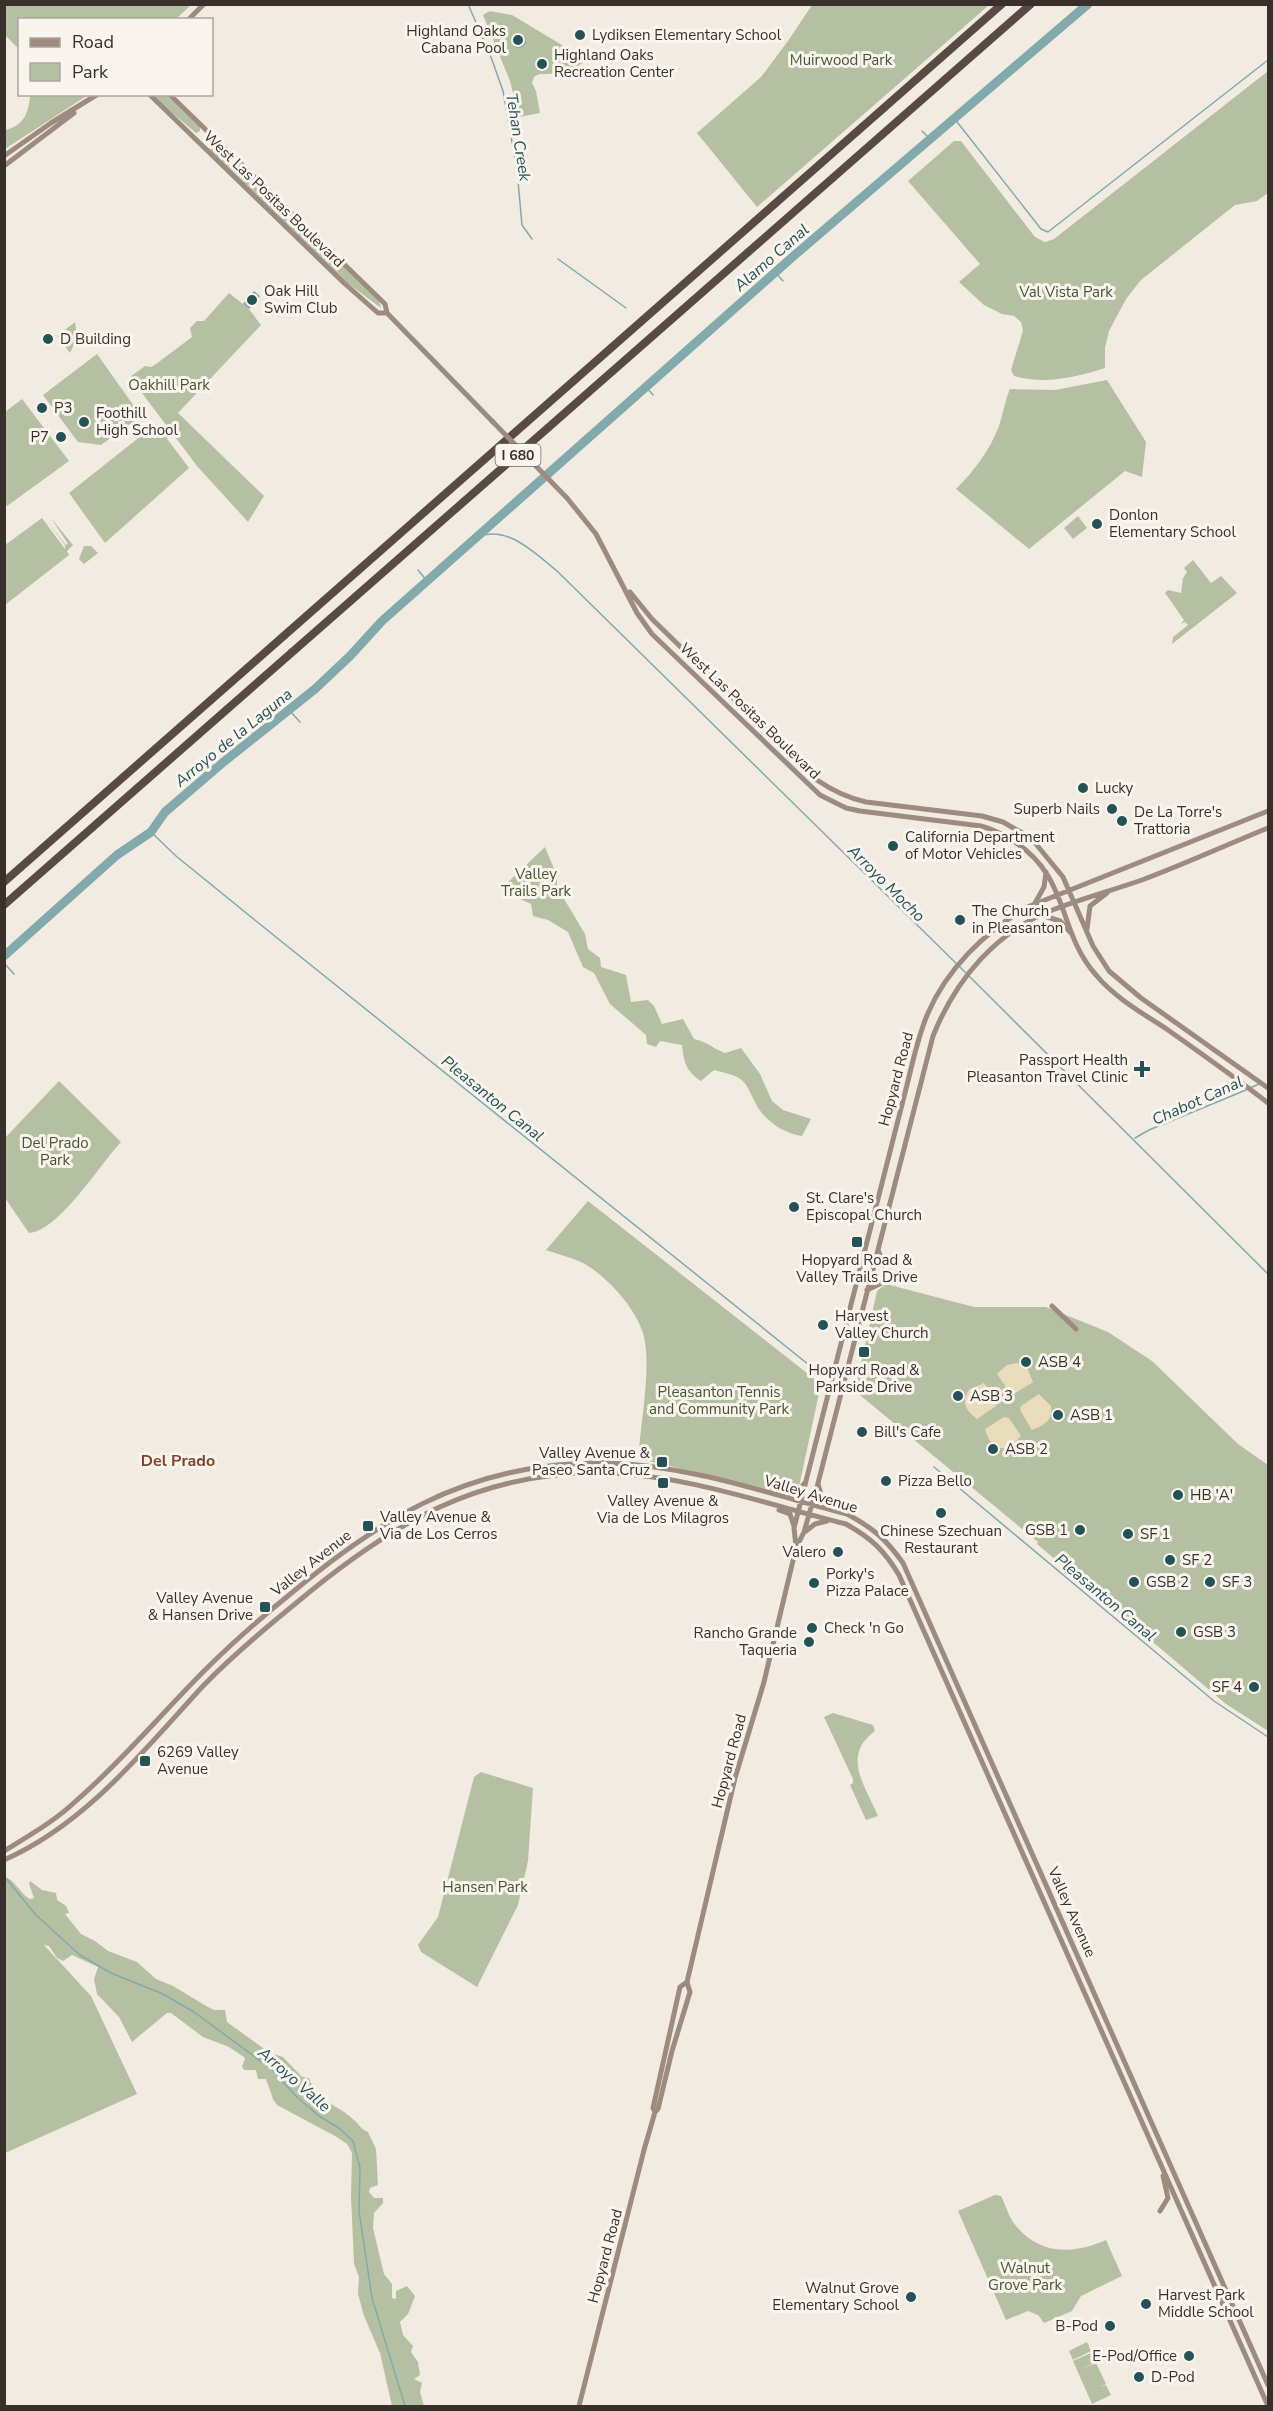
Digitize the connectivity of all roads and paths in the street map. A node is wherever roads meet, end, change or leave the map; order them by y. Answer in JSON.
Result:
{"nodes":[{"id":1,"x":204,"y":4,"type":"edge"},
{"id":2,"x":1002,"y":4,"type":"edge"},
{"id":3,"x":1031,"y":4,"type":"edge"},
{"id":4,"x":190,"y":18,"type":"edge"},
{"id":5,"x":95,"y":96,"type":"edge"},
{"id":6,"x":151,"y":96,"type":"edge"},
{"id":7,"x":171,"y":96,"type":"edge"},
{"id":8,"x":82,"y":106,"type":"junction"},
{"id":9,"x":4,"y":156,"type":"edge"},
{"id":10,"x":4,"y":166,"type":"edge"},
{"id":11,"x":387,"y":313,"type":"junction"},
{"id":12,"x":623,"y":584,"type":"junction"},
{"id":13,"x":1269,"y":811,"type":"edge"},
{"id":14,"x":1269,"y":828,"type":"edge"},
{"id":15,"x":1046,"y":872,"type":"junction"},
{"id":16,"x":4,"y":882,"type":"edge"},
{"id":17,"x":1069,"y":890,"type":"junction"},
{"id":18,"x":1112,"y":890,"type":"junction"},
{"id":19,"x":1058,"y":894,"type":"junction"},
{"id":20,"x":1074,"y":902,"type":"junction"},
{"id":21,"x":1035,"y":903,"type":"junction"},
{"id":22,"x":4,"y":905,"type":"edge"},
{"id":23,"x":1062,"y":906,"type":"junction"},
{"id":24,"x":1041,"y":915,"type":"junction"},
{"id":25,"x":1087,"y":931,"type":"junction"},
{"id":26,"x":1075,"y":938,"type":"junction"},
{"id":27,"x":1269,"y":1088,"type":"edge"},
{"id":28,"x":1269,"y":1103,"type":"edge"},
{"id":29,"x":878,"y":1250,"type":"junction"},
{"id":30,"x":894,"y":1275,"type":"dead end"},
{"id":31,"x":888,"y":1280,"type":"dead end"},
{"id":32,"x":867,"y":1290,"type":"junction"},
{"id":33,"x":1052,"y":1306,"type":"dead end"},
{"id":34,"x":1076,"y":1329,"type":"dead end"},
{"id":35,"x":806,"y":1482,"type":"junction"},
{"id":36,"x":818,"y":1483,"type":"junction"},
{"id":37,"x":786,"y":1497,"type":"junction"},
{"id":38,"x":801,"y":1502,"type":"junction"},
{"id":39,"x":774,"y":1505,"type":"junction"},
{"id":40,"x":812,"y":1505,"type":"junction"},
{"id":41,"x":833,"y":1511,"type":"junction"},
{"id":42,"x":798,"y":1512,"type":"junction"},
{"id":43,"x":809,"y":1515,"type":"junction"},
{"id":44,"x":831,"y":1520,"type":"junction"},
{"id":45,"x":794,"y":1528,"type":"junction"},
{"id":46,"x":804,"y":1532,"type":"junction"},
{"id":47,"x":796,"y":1548,"type":"junction"},
{"id":48,"x":4,"y":1851,"type":"edge"},
{"id":49,"x":5,"y":1860,"type":"edge"},
{"id":50,"x":687,"y":1982,"type":"junction"},
{"id":51,"x":655,"y":2112,"type":"junction"},
{"id":52,"x":1163,"y":2171,"type":"junction"},
{"id":53,"x":1160,"y":2211,"type":"dead end"},
{"id":54,"x":1269,"y":2385,"type":"edge"},
{"id":55,"x":579,"y":2406,"type":"edge"},
{"id":56,"x":1268,"y":2406,"type":"edge"}],
"edges":[{"from":1,"to":4,"type":"main road"},
{"from":2,"to":16,"type":"highway","number":"I 680"},
{"from":3,"to":22,"type":"highway","number":"I 680"},
{"from":5,"to":8,"type":"main road"},
{"from":6,"to":11,"type":"main road","name":"West Las Positas Boulevard"},
{"from":7,"to":11,"type":"main road","name":"West Las Positas Boulevard"},
{"from":8,"to":9,"type":"main road"},
{"from":8,"to":10,"type":"main road"},
{"from":11,"to":12,"type":"main road","name":"West Las Positas Boulevard","bridge":true},
{"from":12,"to":15,"type":"main road","name":"West Las Positas Boulevard"},
{"from":12,"to":17,"type":"main road","name":"West Las Positas Boulevard"},
{"from":13,"to":17,"type":"main road","name":"Hopyard Road"},
{"from":14,"to":18,"type":"main road","name":"Hopyard Road"},
{"from":15,"to":19,"type":"main road","name":"West Las Positas Boulevard"},
{"from":15,"to":21,"type":"main road"},
{"from":17,"to":19,"type":"main road","name":"Hopyard Road"},
{"from":17,"to":20,"type":"main road","name":"West Las Positas Boulevard"},
{"from":18,"to":20,"type":"main road","name":"Hopyard Road"},
{"from":18,"to":25,"type":"main road"},
{"from":19,"to":21,"type":"main road","name":"Hopyard Road"},
{"from":19,"to":23,"type":"main road","name":"West Las Positas Boulevard"},
{"from":20,"to":23,"type":"main road","name":"Hopyard Road"},
{"from":20,"to":25,"type":"main road","name":"West Las Positas Boulevard"},
{"from":21,"to":35,"type":"main road","name":"Hopyard Road"},
{"from":23,"to":24,"type":"main road","name":"Hopyard Road"},
{"from":23,"to":26,"type":"main road","name":"West Las Positas Boulevard"},
{"from":24,"to":26,"type":"main road"},
{"from":24,"to":29,"type":"main road","name":"Hopyard Road"},
{"from":25,"to":27,"type":"main road","name":"West Las Positas Boulevard"},
{"from":26,"to":28,"type":"main road","name":"West Las Positas Boulevard"},
{"from":29,"to":30,"type":"main road"},
{"from":29,"to":32,"type":"main road","name":"Hopyard Road"},
{"from":31,"to":32,"type":"main road"},
{"from":32,"to":36,"type":"main road","name":"Hopyard Road"},
{"from":33,"to":34,"type":"main road"},
{"from":35,"to":37,"type":"main road"},
{"from":35,"to":38,"type":"main road","name":"Hopyard Road"},
{"from":36,"to":40,"type":"main road","name":"Hopyard Road"},
{"from":36,"to":41,"type":"main road"},
{"from":37,"to":38,"type":"main road","name":"Valley Avenue"},
{"from":37,"to":48,"type":"main road","name":"Valley Avenue"},
{"from":38,"to":40,"type":"main road","name":"Valley Avenue"},
{"from":38,"to":42,"type":"main road","name":"Hopyard Road"},
{"from":39,"to":42,"type":"main road","name":"Valley Avenue"},
{"from":39,"to":45,"type":"main road"},
{"from":39,"to":49,"type":"main road","name":"Valley Avenue"},
{"from":40,"to":41,"type":"main road","name":"Valley Avenue"},
{"from":40,"to":43,"type":"main road","name":"Hopyard Road"},
{"from":41,"to":54,"type":"main road","name":"Valley Avenue"},
{"from":42,"to":43,"type":"main road","name":"Valley Avenue"},
{"from":42,"to":45,"type":"main road","name":"Hopyard Road"},
{"from":43,"to":44,"type":"main road","name":"Valley Avenue"},
{"from":43,"to":46,"type":"main road","name":"Hopyard Road"},
{"from":44,"to":46,"type":"main road"},
{"from":44,"to":52,"type":"main road","name":"Valley Avenue"},
{"from":45,"to":47,"type":"main road","name":"Hopyard Road"},
{"from":46,"to":47,"type":"main road","name":"Hopyard Road"},
{"from":47,"to":50,"type":"main road","name":"Hopyard Road"},
{"from":50,"to":51,"type":"main road","name":"Hopyard Road"},
{"from":50,"to":51,"type":"main road","name":"Hopyard Road"},
{"from":51,"to":55,"type":"main road","name":"Hopyard Road"},
{"from":52,"to":53,"type":"main road","name":"Valley Avenue"},
{"from":52,"to":56,"type":"main road","name":"Valley Avenue"}]}
